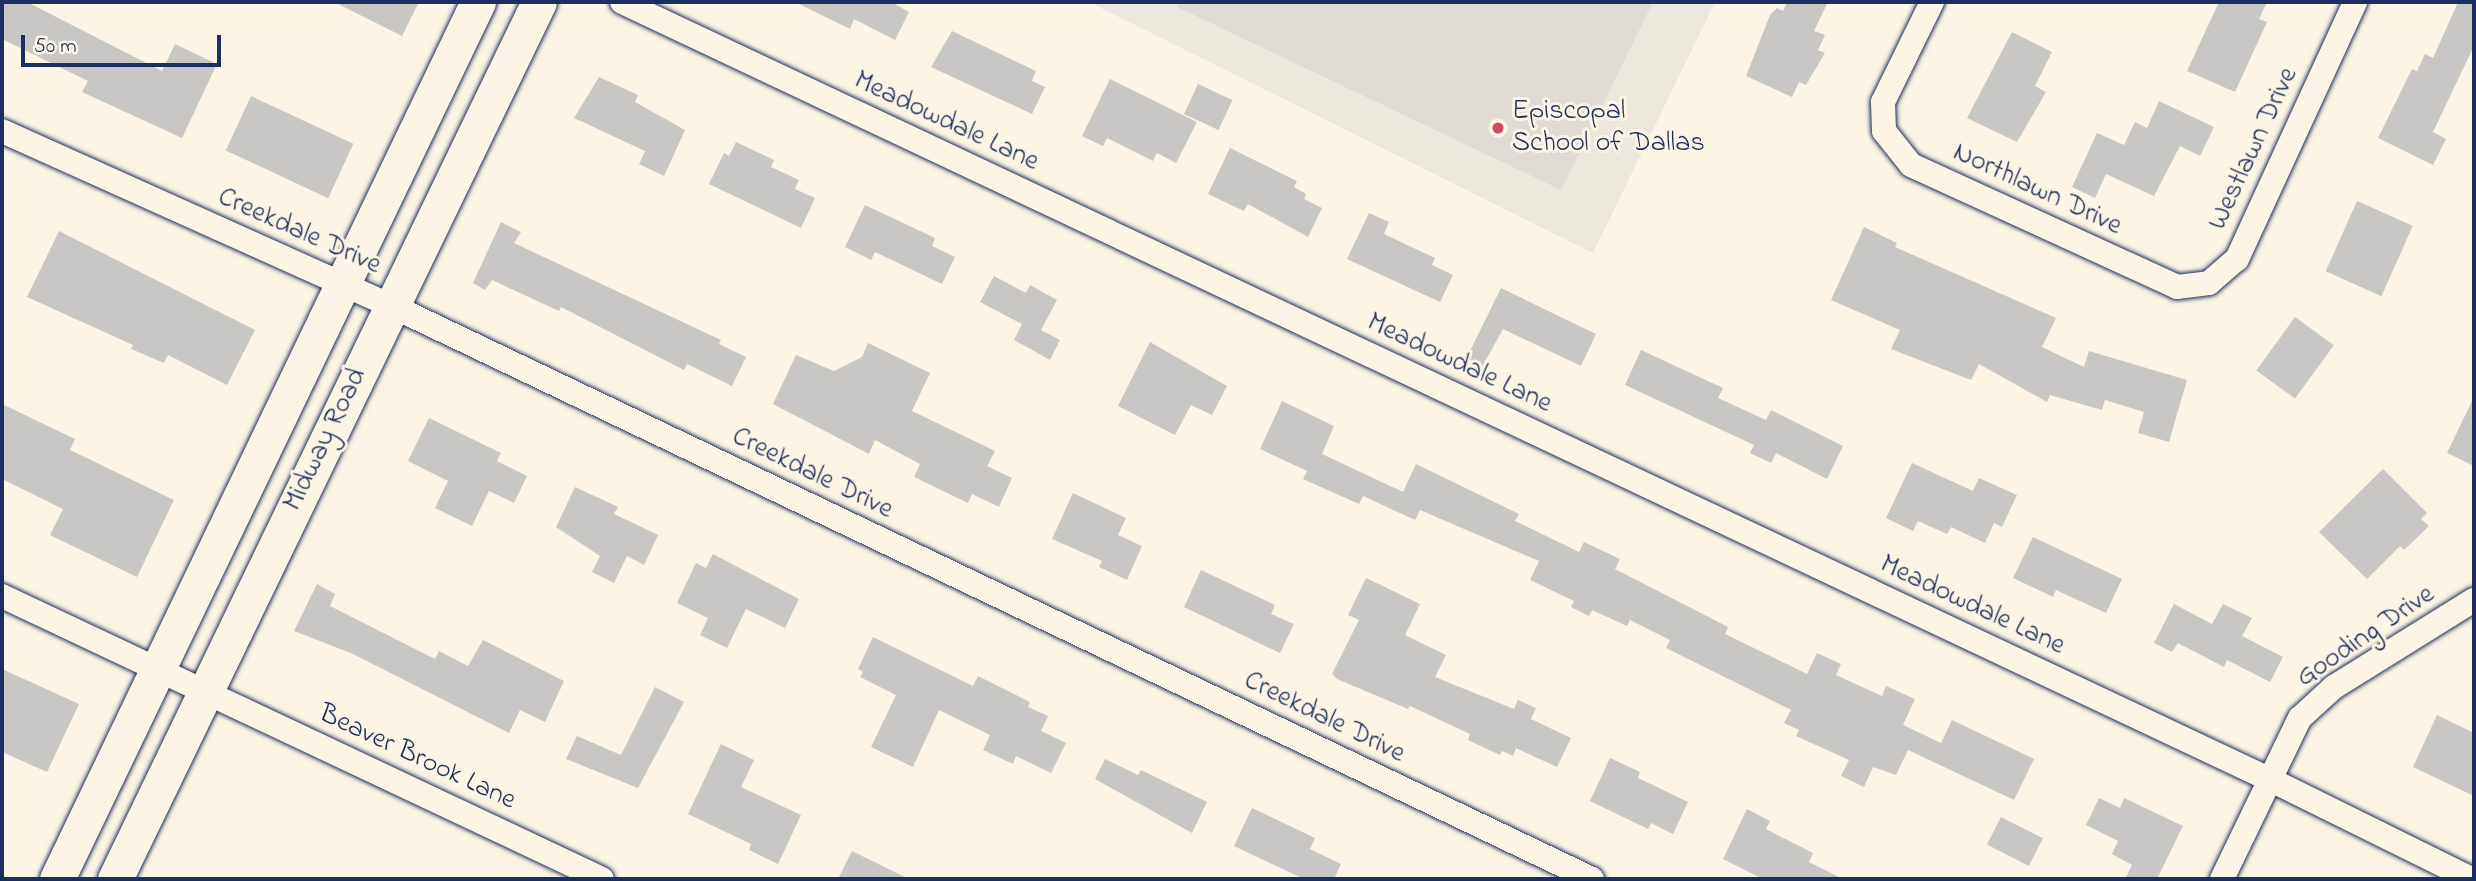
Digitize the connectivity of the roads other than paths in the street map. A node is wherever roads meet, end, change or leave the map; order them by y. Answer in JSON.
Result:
{"nodes":[{"id":1,"x":478,"y":2,"type":"edge"},
{"id":2,"x":539,"y":2,"type":"edge"},
{"id":3,"x":622,"y":2,"type":"edge"},
{"id":4,"x":1932,"y":2,"type":"edge"},
{"id":5,"x":2355,"y":2,"type":"edge"},
{"id":6,"x":2,"y":131,"type":"edge"},
{"id":7,"x":343,"y":284,"type":"junction"},
{"id":8,"x":2177,"y":287,"type":"joint"},
{"id":9,"x":390,"y":305,"type":"junction"},
{"id":10,"x":2,"y":596,"type":"edge"},
{"id":11,"x":2474,"y":600,"type":"edge"},
{"id":12,"x":158,"y":669,"type":"junction"},
{"id":13,"x":206,"y":690,"type":"junction"},
{"id":14,"x":2271,"y":780,"type":"junction"},
{"id":15,"x":57,"y":879,"type":"edge"},
{"id":16,"x":115,"y":879,"type":"edge"},
{"id":17,"x":602,"y":879,"type":"edge"},
{"id":18,"x":1592,"y":879,"type":"edge"},
{"id":19,"x":2222,"y":879,"type":"edge"},
{"id":20,"x":2471,"y":879,"type":"edge"}],
"edges":[{"from":1,"to":7,"type":"main road","name":"Midway Road"},
{"from":2,"to":9,"type":"main road","name":"Midway Road"},
{"from":3,"to":14,"type":"street","name":"Meadowdale Lane"},
{"from":4,"to":8,"type":"street","name":"Northlawn Drive"},
{"from":5,"to":8,"type":"street","name":"Westlawn Drive"},
{"from":6,"to":7,"type":"street","name":"Creekdale Drive"},
{"from":7,"to":9,"type":"street","name":"Creekdale Drive"},
{"from":7,"to":12,"type":"main road","name":"Midway Road"},
{"from":9,"to":13,"type":"main road","name":"Midway Road"},
{"from":9,"to":18,"type":"street","name":"Creekdale Drive"},
{"from":10,"to":12,"type":"street","name":"Beaver Brook Lane"},
{"from":11,"to":14,"type":"street","name":"Gooding Drive"},
{"from":12,"to":13,"type":"street","name":"Beaver Brook Lane"},
{"from":12,"to":15,"type":"main road","name":"Midway Road"},
{"from":13,"to":16,"type":"main road","name":"Midway Road"},
{"from":13,"to":17,"type":"street","name":"Beaver Brook Lane"},
{"from":14,"to":19,"type":"street","name":"Gooding Drive"},
{"from":14,"to":20,"type":"street","name":"Meadowdale Lane"}]}
